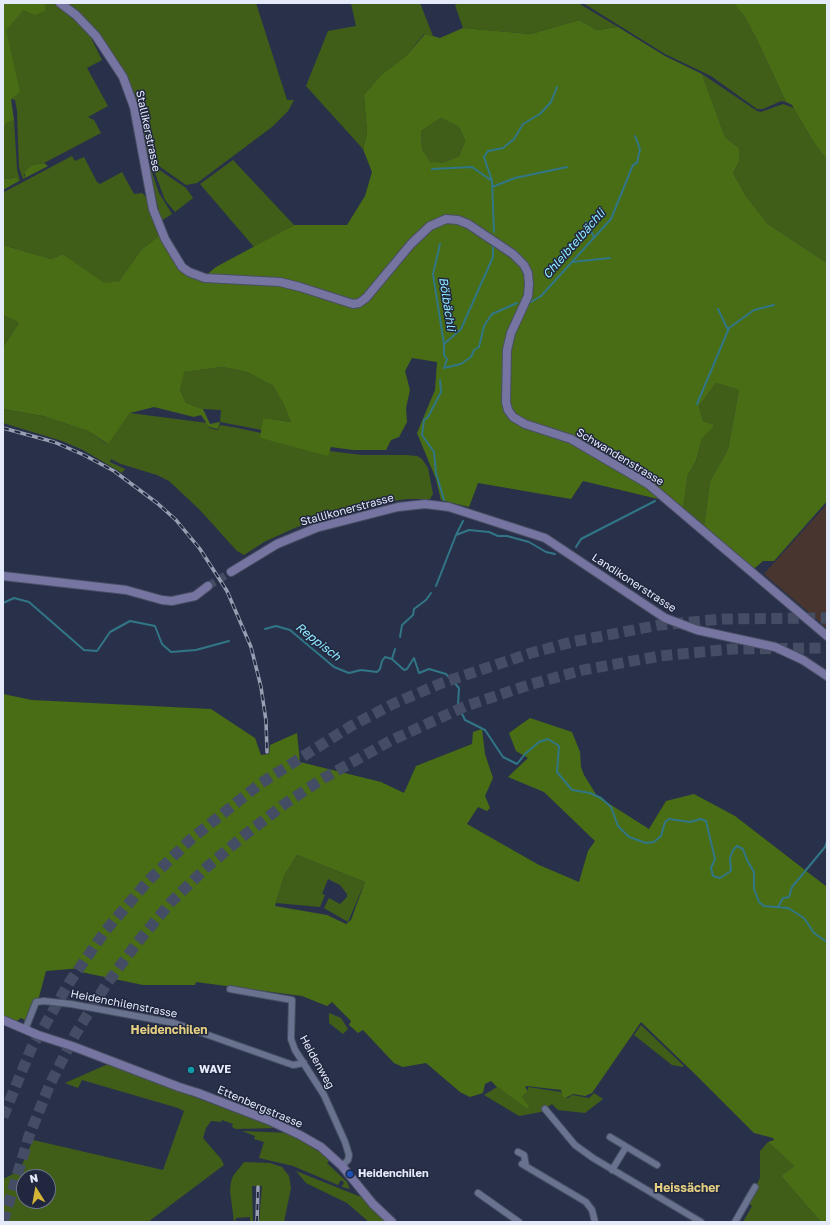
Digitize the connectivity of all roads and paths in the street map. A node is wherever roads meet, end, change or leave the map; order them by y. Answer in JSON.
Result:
{"nodes":[{"id":1,"x":60,"y":3,"type":"edge"},
{"id":2,"x":176,"y":260,"type":"joint"},
{"id":3,"x":545,"y":538,"type":"joint"},
{"id":4,"x":231,"y":572,"type":"tunnel mouth"},
{"id":5,"x":3,"y":576,"type":"edge"},
{"id":6,"x":208,"y":586,"type":"tunnel mouth"},
{"id":7,"x":827,"y":636,"type":"edge"},
{"id":8,"x":827,"y":676,"type":"edge"},
{"id":9,"x":230,"y":990,"type":"dead end"},
{"id":10,"x":3,"y":1020,"type":"edge"},
{"id":11,"x":25,"y":1030,"type":"junction"},
{"id":12,"x":304,"y":1063,"type":"junction"},
{"id":13,"x":545,"y":1109,"type":"dead end"},
{"id":14,"x":610,"y":1137,"type":"dead end"},
{"id":15,"x":626,"y":1147,"type":"junction"},
{"id":16,"x":518,"y":1152,"type":"dead end"},
{"id":17,"x":657,"y":1165,"type":"dead end"},
{"id":18,"x":342,"y":1166,"type":"junction"},
{"id":19,"x":612,"y":1170,"type":"junction"},
{"id":20,"x":755,"y":1187,"type":"dead end"},
{"id":21,"x":478,"y":1193,"type":"dead end"},
{"id":22,"x":392,"y":1222,"type":"edge"},
{"id":23,"x":519,"y":1222,"type":"edge"},
{"id":24,"x":595,"y":1222,"type":"edge"},
{"id":25,"x":701,"y":1222,"type":"edge"},
{"id":26,"x":735,"y":1222,"type":"edge"}],
"edges":[{"from":1,"to":2,"type":"street","name":"Stallikerstrasse"},
{"from":2,"to":7,"type":"street","name":"Schwandenstrasse"},
{"from":3,"to":4,"type":"street","name":"Stallikonerstrasse"},
{"from":3,"to":8,"type":"street","name":"Landikonerstrasse"},
{"from":5,"to":6,"type":"street"},
{"from":9,"to":12,"type":"street","name":"Heidenweg"},
{"from":10,"to":11,"type":"street","name":"Ettenbergstrasse"},
{"from":11,"to":12,"type":"street","name":"Heidenchilenstrasse"},
{"from":11,"to":18,"type":"street","name":"Ettenbergstrasse"},
{"from":12,"to":18,"type":"street","name":"Heidenweg"},
{"from":13,"to":19,"type":"street"},
{"from":14,"to":15,"type":"street"},
{"from":15,"to":17,"type":"street"},
{"from":15,"to":19,"type":"street"},
{"from":16,"to":24,"type":"street"},
{"from":18,"to":22,"type":"street","name":"Ettenbergstrasse"},
{"from":19,"to":25,"type":"street"},
{"from":20,"to":26,"type":"street"},
{"from":21,"to":23,"type":"street"}]}
